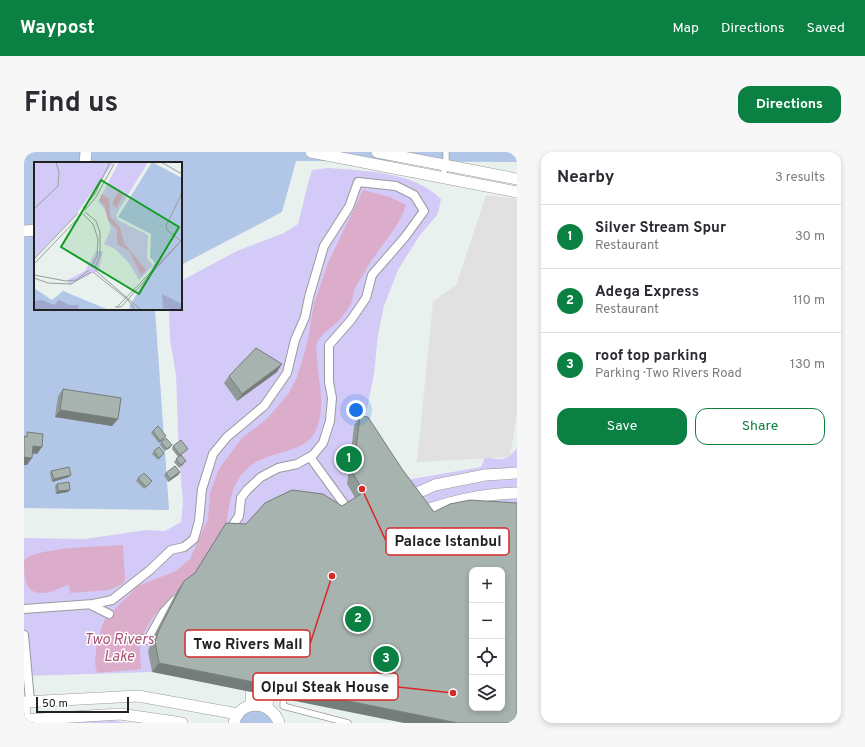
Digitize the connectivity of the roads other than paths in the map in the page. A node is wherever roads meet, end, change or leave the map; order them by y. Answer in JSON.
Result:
{"nodes":[{"id":1,"x":86,"y":152,"type":"edge"},
{"id":2,"x":311,"y":152,"type":"edge"},
{"id":3,"x":377,"y":152,"type":"edge"},
{"id":4,"x":446,"y":152,"type":"edge"},
{"id":5,"x":85,"y":162,"type":"edge"},
{"id":6,"x":446,"y":165,"type":"junction"},
{"id":7,"x":442,"y":178,"type":"junction"},
{"id":8,"x":517,"y":179,"type":"edge"},
{"id":9,"x":517,"y":192,"type":"edge"},
{"id":10,"x":34,"y":230,"type":"edge"},
{"id":11,"x":24,"y":231,"type":"edge"},
{"id":12,"x":310,"y":457,"type":"junction"},
{"id":13,"x":517,"y":473,"type":"edge"},
{"id":14,"x":516,"y":495,"type":"edge"},
{"id":15,"x":395,"y":504,"type":"edge"},
{"id":16,"x":347,"y":508,"type":"edge"},
{"id":17,"x":404,"y":518,"type":"edge"},
{"id":18,"x":230,"y":538,"type":"edge"},
{"id":19,"x":182,"y":594,"type":"edge"},
{"id":20,"x":91,"y":604,"type":"junction"},
{"id":21,"x":24,"y":609,"type":"edge"},
{"id":22,"x":109,"y":614,"type":"dead end"},
{"id":23,"x":24,"y":635,"type":"edge"},
{"id":24,"x":143,"y":639,"type":"dead end"},
{"id":25,"x":271,"y":666,"type":"edge"},
{"id":26,"x":252,"y":670,"type":"edge"},
{"id":27,"x":285,"y":682,"type":"edge"},
{"id":28,"x":27,"y":701,"type":"edge"},
{"id":29,"x":251,"y":705,"type":"junction"},
{"id":30,"x":267,"y":708,"type":"junction"},
{"id":31,"x":236,"y":719,"type":"edge"},
{"id":32,"x":27,"y":721,"type":"edge"},
{"id":33,"x":282,"y":722,"type":"edge"},
{"id":34,"x":182,"y":723,"type":"edge"},
{"id":35,"x":348,"y":723,"type":"edge"}],
"edges":[{"from":1,"to":5,"type":"street"},
{"from":2,"to":7,"type":"street"},
{"from":3,"to":6,"type":"street"},
{"from":4,"to":6,"type":"lane"},
{"from":6,"to":7,"type":"lane"},
{"from":6,"to":8,"type":"street"},
{"from":7,"to":9,"type":"street"},
{"from":10,"to":11,"type":"street"},
{"from":12,"to":16,"type":"street"},
{"from":12,"to":18,"type":"street"},
{"from":12,"to":20,"type":"street"},
{"from":13,"to":14,"type":"street"},
{"from":13,"to":15,"type":"street"},
{"from":14,"to":17,"type":"street"},
{"from":19,"to":24,"type":"street"},
{"from":20,"to":21,"type":"street"},
{"from":20,"to":22,"type":"street"},
{"from":23,"to":28,"type":"street"},
{"from":25,"to":30,"type":"street"},
{"from":26,"to":29,"type":"street"},
{"from":27,"to":35,"type":"lane"},
{"from":28,"to":31,"type":"street"},
{"from":28,"to":32,"type":"street"},
{"from":29,"to":30,"type":"street"},
{"from":29,"to":31,"type":"street"},
{"from":30,"to":33,"type":"street"},
{"from":32,"to":34,"type":"street"}]}
